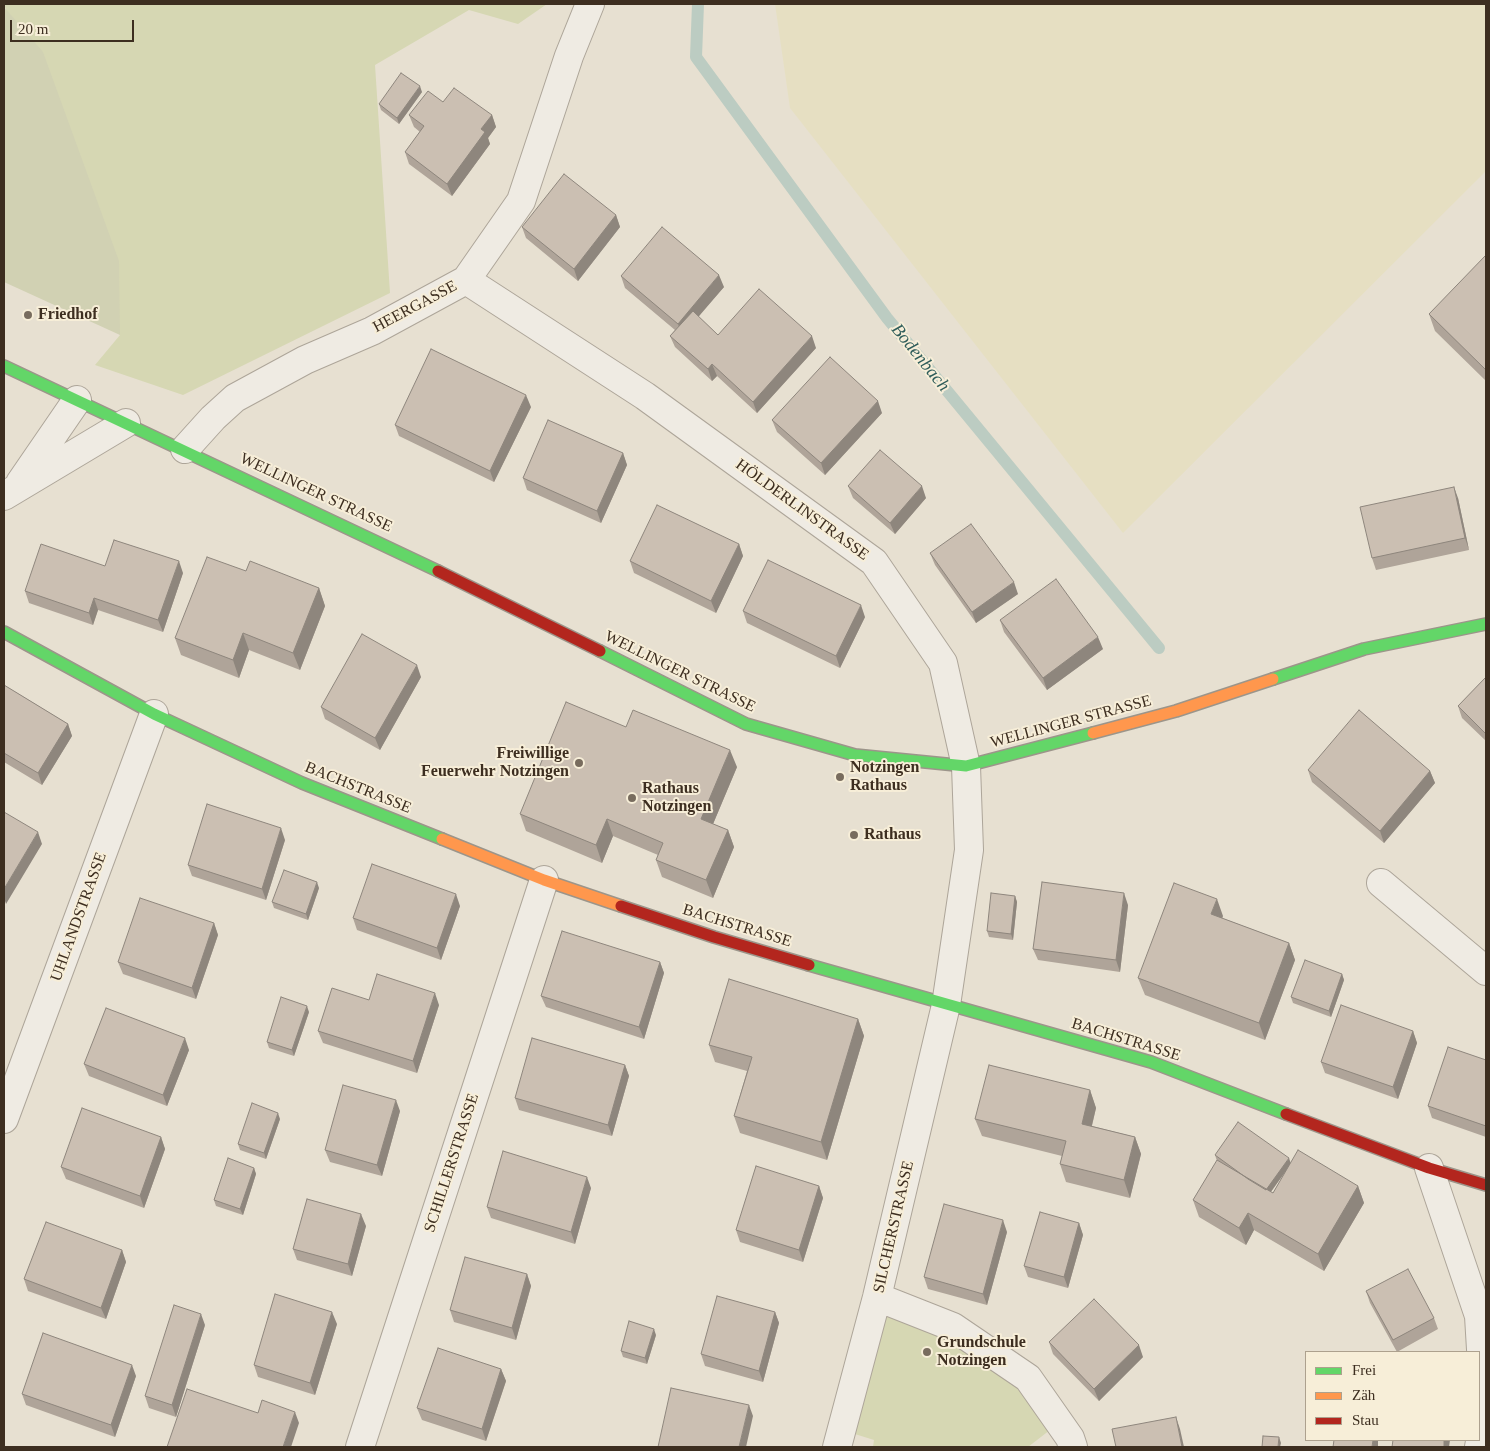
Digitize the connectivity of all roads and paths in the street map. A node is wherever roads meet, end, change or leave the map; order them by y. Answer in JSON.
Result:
{"nodes":[{"id":1,"x":590,"y":4,"type":"edge"},
{"id":2,"x":466,"y":280,"type":"junction"},
{"id":3,"x":4,"y":366,"type":"edge"},
{"id":4,"x":77,"y":400,"type":"junction"},
{"id":5,"x":126,"y":423,"type":"junction"},
{"id":6,"x":185,"y":449,"type":"junction"},
{"id":7,"x":9,"y":494,"type":"edge"},
{"id":8,"x":1486,"y":624,"type":"edge"},
{"id":9,"x":4,"y":632,"type":"edge"},
{"id":10,"x":154,"y":714,"type":"junction"},
{"id":11,"x":966,"y":766,"type":"junction"},
{"id":12,"x":544,"y":880,"type":"junction"},
{"id":13,"x":1381,"y":883,"type":"dead end"},
{"id":14,"x":1486,"y":971,"type":"edge"},
{"id":15,"x":946,"y":1005,"type":"junction"},
{"id":16,"x":4,"y":1119,"type":"edge"},
{"id":17,"x":1429,"y":1168,"type":"junction"},
{"id":18,"x":1486,"y":1185,"type":"edge"},
{"id":19,"x":877,"y":1298,"type":"junction"},
{"id":20,"x":360,"y":1447,"type":"edge"},
{"id":21,"x":837,"y":1447,"type":"edge"},
{"id":22,"x":1073,"y":1447,"type":"edge"},
{"id":23,"x":1479,"y":1447,"type":"edge"}],
"edges":[{"from":1,"to":2,"type":"street","name":"HEERGASSE"},
{"from":2,"to":6,"type":"street","name":"HEERGASSE"},
{"from":2,"to":11,"type":"street","name":"HÖLDERLINSTRASSE"},
{"from":3,"to":4,"type":"street","name":"WELLINGER STRASSE"},
{"from":4,"to":5,"type":"street","name":"WELLINGER STRASSE"},
{"from":4,"to":7,"type":"street"},
{"from":5,"to":6,"type":"street","name":"WELLINGER STRASSE"},
{"from":5,"to":7,"type":"street"},
{"from":6,"to":11,"type":"street","name":"WELLINGER STRASSE"},
{"from":8,"to":11,"type":"street","name":"WELLINGER STRASSE"},
{"from":9,"to":10,"type":"street","name":"BACHSTRASSE"},
{"from":10,"to":12,"type":"street","name":"BACHSTRASSE"},
{"from":10,"to":16,"type":"street","name":"UHLANDSTRASSE"},
{"from":11,"to":15,"type":"street","name":"HÖLDERLINSTRASSE"},
{"from":12,"to":15,"type":"street","name":"BACHSTRASSE"},
{"from":12,"to":20,"type":"street","name":"SCHILLERSTRASSE"},
{"from":13,"to":14,"type":"street"},
{"from":15,"to":17,"type":"street","name":"BACHSTRASSE"},
{"from":15,"to":19,"type":"street","name":"SILCHERSTRASSE"},
{"from":17,"to":18,"type":"street","name":"BACHSTRASSE"},
{"from":17,"to":23,"type":"street"},
{"from":19,"to":21,"type":"street","name":"SILCHERSTRASSE"},
{"from":19,"to":22,"type":"street"}]}
